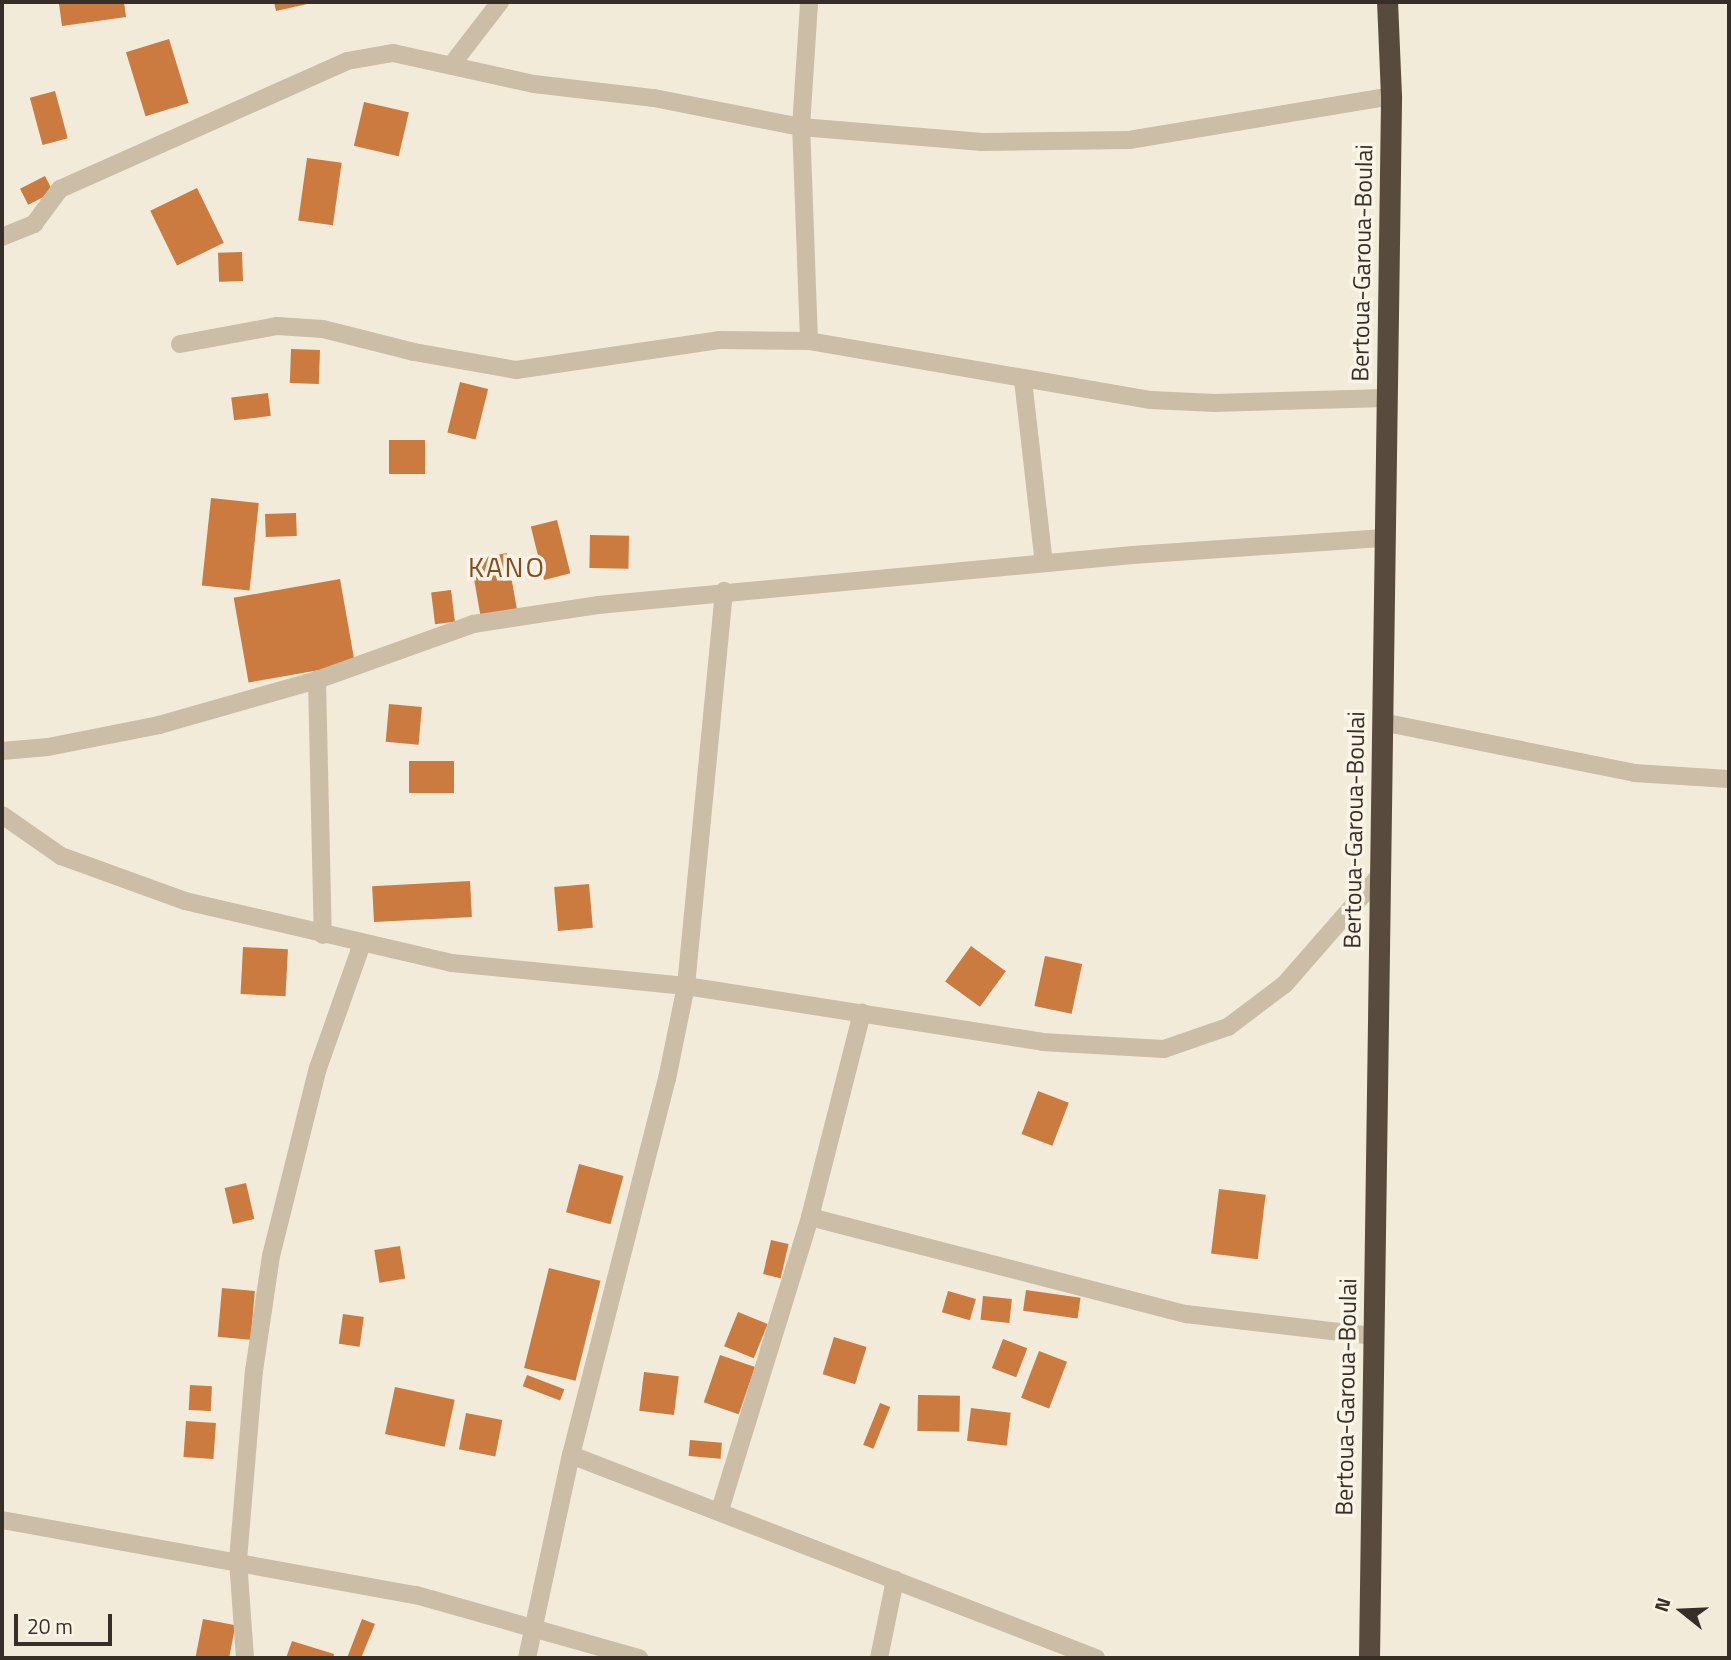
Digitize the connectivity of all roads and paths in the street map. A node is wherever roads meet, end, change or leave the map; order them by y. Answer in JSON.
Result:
{"nodes":[{"id":1,"x":500,"y":2,"type":"edge"},
{"id":2,"x":809,"y":2,"type":"edge"},
{"id":3,"x":1387,"y":2,"type":"edge"},
{"id":4,"x":453,"y":63,"type":"junction"},
{"id":5,"x":1391,"y":96,"type":"junction"},
{"id":6,"x":801,"y":127,"type":"junction"},
{"id":7,"x":2,"y":237,"type":"edge"},
{"id":8,"x":809,"y":341,"type":"junction"},
{"id":9,"x":180,"y":344,"type":"dead end"},
{"id":10,"x":1023,"y":380,"type":"junction"},
{"id":11,"x":1386,"y":398,"type":"junction"},
{"id":12,"x":1384,"y":538,"type":"junction"},
{"id":13,"x":1044,"y":563,"type":"junction"},
{"id":14,"x":724,"y":591,"type":"junction"},
{"id":15,"x":317,"y":680,"type":"junction"},
{"id":16,"x":1382,"y":722,"type":"junction"},
{"id":17,"x":2,"y":751,"type":"edge"},
{"id":18,"x":1729,"y":779,"type":"edge"},
{"id":19,"x":2,"y":815,"type":"edge"},
{"id":20,"x":1380,"y":875,"type":"junction"},
{"id":21,"x":323,"y":935,"type":"junction"},
{"id":22,"x":362,"y":944,"type":"junction"},
{"id":23,"x":686,"y":986,"type":"junction"},
{"id":24,"x":862,"y":1013,"type":"junction"},
{"id":25,"x":810,"y":1217,"type":"junction"},
{"id":26,"x":1373,"y":1336,"type":"junction"},
{"id":27,"x":570,"y":1455,"type":"junction"},
{"id":28,"x":720,"y":1510,"type":"junction"},
{"id":29,"x":2,"y":1520,"type":"edge"},
{"id":30,"x":238,"y":1560,"type":"junction"},
{"id":31,"x":895,"y":1580,"type":"junction"},
{"id":32,"x":531,"y":1631,"type":"junction"},
{"id":33,"x":244,"y":1658,"type":"edge"},
{"id":34,"x":527,"y":1658,"type":"edge"},
{"id":35,"x":639,"y":1658,"type":"edge"},
{"id":36,"x":879,"y":1658,"type":"edge"},
{"id":37,"x":1096,"y":1658,"type":"edge"},
{"id":38,"x":1369,"y":1658,"type":"edge"}],
"edges":[{"from":1,"to":4,"type":"street"},
{"from":2,"to":6,"type":"street"},
{"from":3,"to":5,"type":"highway","name":"Bertoua-Garoua-Boulai"},
{"from":4,"to":6,"type":"street"},
{"from":4,"to":7,"type":"street"},
{"from":5,"to":6,"type":"street"},
{"from":5,"to":11,"type":"highway","name":"Bertoua-Garoua-Boulai"},
{"from":6,"to":8,"type":"street"},
{"from":8,"to":9,"type":"street"},
{"from":8,"to":10,"type":"street"},
{"from":10,"to":11,"type":"street"},
{"from":10,"to":13,"type":"street"},
{"from":11,"to":12,"type":"highway","name":"Bertoua-Garoua-Boulai"},
{"from":12,"to":13,"type":"street"},
{"from":12,"to":16,"type":"highway","name":"Bertoua-Garoua-Boulai"},
{"from":13,"to":14,"type":"street"},
{"from":14,"to":15,"type":"street"},
{"from":14,"to":23,"type":"street"},
{"from":15,"to":17,"type":"street"},
{"from":15,"to":21,"type":"street"},
{"from":16,"to":18,"type":"street"},
{"from":16,"to":20,"type":"highway","name":"Bertoua-Garoua-Boulai"},
{"from":19,"to":21,"type":"street"},
{"from":20,"to":24,"type":"street"},
{"from":20,"to":26,"type":"highway","name":"Bertoua-Garoua-Boulai"},
{"from":21,"to":22,"type":"street"},
{"from":22,"to":23,"type":"street"},
{"from":22,"to":30,"type":"street"},
{"from":23,"to":24,"type":"street"},
{"from":23,"to":27,"type":"street"},
{"from":24,"to":25,"type":"street"},
{"from":25,"to":26,"type":"street"},
{"from":25,"to":28,"type":"street"},
{"from":26,"to":38,"type":"highway","name":"Bertoua-Garoua-Boulai"},
{"from":27,"to":28,"type":"street"},
{"from":27,"to":32,"type":"street"},
{"from":28,"to":31,"type":"street"},
{"from":29,"to":30,"type":"street"},
{"from":30,"to":32,"type":"street"},
{"from":30,"to":33,"type":"street"},
{"from":31,"to":36,"type":"street"},
{"from":31,"to":37,"type":"street"},
{"from":32,"to":34,"type":"street"},
{"from":32,"to":35,"type":"street"}]}
